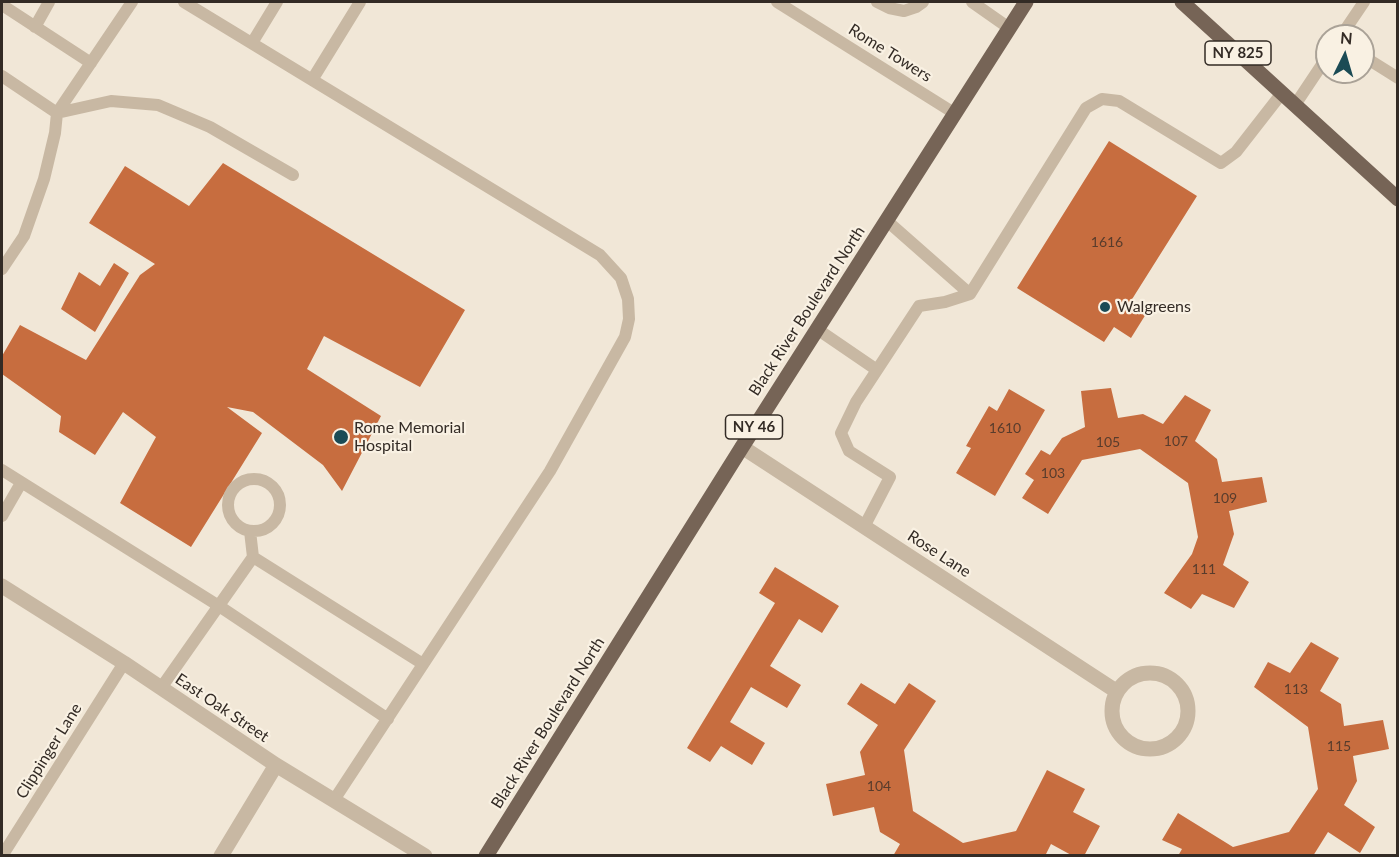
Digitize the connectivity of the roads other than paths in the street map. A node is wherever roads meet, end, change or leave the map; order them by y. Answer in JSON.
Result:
{"nodes":[{"id":1,"x":49,"y":2,"type":"edge"},
{"id":2,"x":132,"y":2,"type":"edge"},
{"id":3,"x":277,"y":2,"type":"edge"},
{"id":4,"x":360,"y":2,"type":"edge"},
{"id":5,"x":777,"y":2,"type":"edge"},
{"id":6,"x":877,"y":2,"type":"edge"},
{"id":7,"x":923,"y":2,"type":"edge"},
{"id":8,"x":972,"y":2,"type":"edge"},
{"id":9,"x":1026,"y":2,"type":"edge"},
{"id":10,"x":1182,"y":2,"type":"edge"},
{"id":11,"x":1364,"y":2,"type":"edge"},
{"id":12,"x":190,"y":3,"type":"edge"},
{"id":13,"x":2,"y":6,"type":"edge"},
{"id":14,"x":1349,"y":24,"type":"edge"},
{"id":15,"x":35,"y":27,"type":"junction"},
{"id":16,"x":1010,"y":27,"type":"junction"},
{"id":17,"x":252,"y":43,"type":"junction"},
{"id":18,"x":91,"y":63,"type":"junction"},
{"id":19,"x":1375,"y":64,"type":"edge"},
{"id":20,"x":1315,"y":75,"type":"edge"},
{"id":21,"x":2,"y":76,"type":"edge"},
{"id":22,"x":1398,"y":78,"type":"edge"},
{"id":23,"x":312,"y":80,"type":"junction"},
{"id":24,"x":1282,"y":93,"type":"junction"},
{"id":25,"x":1295,"y":105,"type":"junction"},
{"id":26,"x":57,"y":112,"type":"junction"},
{"id":27,"x":954,"y":113,"type":"junction"},
{"id":28,"x":293,"y":175,"type":"dead end"},
{"id":29,"x":1398,"y":199,"type":"edge"},
{"id":30,"x":886,"y":220,"type":"junction"},
{"id":31,"x":2,"y":269,"type":"edge"},
{"id":32,"x":970,"y":294,"type":"junction"},
{"id":33,"x":817,"y":329,"type":"junction"},
{"id":34,"x":877,"y":370,"type":"junction"},
{"id":35,"x":742,"y":447,"type":"junction"},
{"id":36,"x":2,"y":470,"type":"edge"},
{"id":37,"x":21,"y":483,"type":"junction"},
{"id":38,"x":2,"y":516,"type":"edge"},
{"id":39,"x":864,"y":527,"type":"junction"},
{"id":40,"x":250,"y":531,"type":"junction"},
{"id":41,"x":253,"y":557,"type":"junction"},
{"id":42,"x":2,"y":586,"type":"edge"},
{"id":43,"x":219,"y":606,"type":"junction"},
{"id":44,"x":124,"y":663,"type":"junction"},
{"id":45,"x":423,"y":664,"type":"junction"},
{"id":46,"x":161,"y":688,"type":"junction"},
{"id":47,"x":1116,"y":691,"type":"junction"},
{"id":48,"x":388,"y":718,"type":"junction"},
{"id":49,"x":276,"y":765,"type":"junction"},
{"id":50,"x":334,"y":800,"type":"junction"},
{"id":51,"x":2,"y":855,"type":"edge"},
{"id":52,"x":221,"y":855,"type":"edge"},
{"id":53,"x":425,"y":855,"type":"edge"},
{"id":54,"x":486,"y":855,"type":"edge"}],
"edges":[{"from":1,"to":15,"type":"lane"},
{"from":2,"to":18,"type":"lane"},
{"from":3,"to":17,"type":"lane"},
{"from":4,"to":23,"type":"lane"},
{"from":5,"to":27,"type":"lane","name":"Rome Towers"},
{"from":6,"to":7,"type":"lane"},
{"from":8,"to":16,"type":"lane"},
{"from":9,"to":16,"type":"main road","name":"Black River Boulevard North","number":"NY 46"},
{"from":10,"to":24,"type":"main road","number":"NY 825"},
{"from":11,"to":14,"type":"lane"},
{"from":12,"to":17,"type":"lane"},
{"from":13,"to":15,"type":"lane"},
{"from":15,"to":18,"type":"lane"},
{"from":16,"to":27,"type":"main road","name":"Black River Boulevard North","number":"NY 46"},
{"from":17,"to":23,"type":"lane"},
{"from":18,"to":26,"type":"lane"},
{"from":19,"to":22,"type":"lane"},
{"from":20,"to":25,"type":"lane"},
{"from":21,"to":26,"type":"lane"},
{"from":23,"to":45,"type":"lane"},
{"from":24,"to":25,"type":"main road","number":"NY 825"},
{"from":24,"to":32,"type":"lane"},
{"from":25,"to":29,"type":"main road","number":"NY 825"},
{"from":26,"to":28,"type":"lane"},
{"from":26,"to":31,"type":"lane"},
{"from":27,"to":30,"type":"main road","name":"Black River Boulevard North","number":"NY 46"},
{"from":30,"to":32,"type":"lane"},
{"from":30,"to":33,"type":"main road","name":"Black River Boulevard North","number":"NY 46"},
{"from":32,"to":34,"type":"lane"},
{"from":33,"to":34,"type":"lane"},
{"from":33,"to":35,"type":"main road","name":"Black River Boulevard North","number":"NY 46"},
{"from":34,"to":39,"type":"lane"},
{"from":35,"to":39,"type":"street","name":"Rose Lane"},
{"from":35,"to":54,"type":"main road","name":"Black River Boulevard North","number":"NY 46"},
{"from":36,"to":37,"type":"lane"},
{"from":37,"to":38,"type":"lane"},
{"from":37,"to":43,"type":"lane"},
{"from":39,"to":47,"type":"street","name":"Rose Lane"},
{"from":40,"to":40,"type":"lane"},
{"from":40,"to":41,"type":"lane"},
{"from":41,"to":43,"type":"lane"},
{"from":41,"to":45,"type":"lane"},
{"from":42,"to":44,"type":"street","name":"East Oak Street"},
{"from":43,"to":46,"type":"lane"},
{"from":43,"to":48,"type":"lane"},
{"from":44,"to":46,"type":"street","name":"East Oak Street"},
{"from":44,"to":51,"type":"lane","name":"Clippinger Lane"},
{"from":45,"to":48,"type":"lane"},
{"from":46,"to":49,"type":"street","name":"East Oak Street"},
{"from":47,"to":47,"type":"street"},
{"from":48,"to":50,"type":"lane"},
{"from":49,"to":50,"type":"street","name":"East Oak Street"},
{"from":49,"to":52,"type":"street"},
{"from":50,"to":53,"type":"street","name":"East Oak Street"}]}
